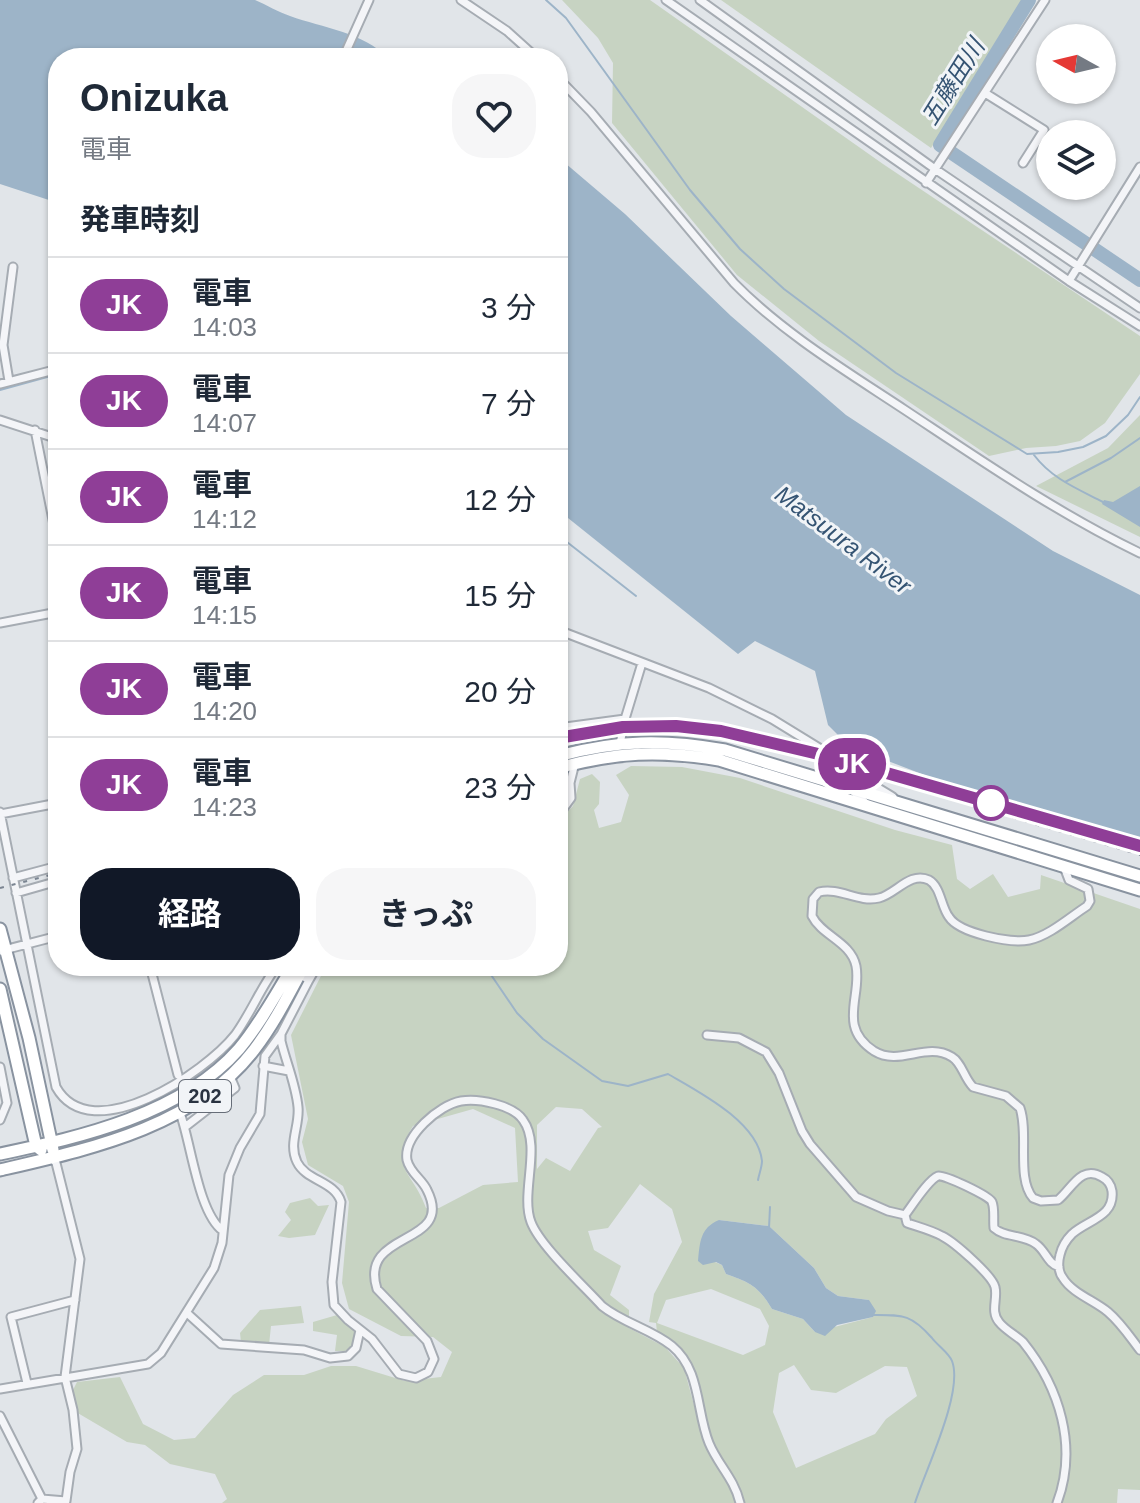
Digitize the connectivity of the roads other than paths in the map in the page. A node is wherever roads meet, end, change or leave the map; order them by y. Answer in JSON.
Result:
{"nodes":[{"id":1,"x":369,"y":0,"type":"edge"},
{"id":2,"x":461,"y":0,"type":"edge"},
{"id":3,"x":666,"y":0,"type":"edge"},
{"id":4,"x":700,"y":0,"type":"edge"},
{"id":5,"x":1045,"y":0,"type":"edge"},
{"id":6,"x":347,"y":48,"type":"edge"},
{"id":7,"x":526,"y":48,"type":"edge"},
{"id":8,"x":568,"y":88,"type":"edge"},
{"id":9,"x":985,"y":93,"type":"junction"},
{"id":10,"x":1023,"y":163,"type":"dead end"},
{"id":11,"x":1140,"y":167,"type":"edge"},
{"id":12,"x":935,"y":169,"type":"junction"},
{"id":13,"x":926,"y":183,"type":"junction"},
{"id":14,"x":13,"y":267,"type":"dead end"},
{"id":15,"x":1077,"y":267,"type":"junction"},
{"id":16,"x":1069,"y":281,"type":"junction"},
{"id":17,"x":1140,"y":308,"type":"edge"},
{"id":18,"x":1140,"y":326,"type":"edge"},
{"id":19,"x":48,"y":371,"type":"edge"},
{"id":20,"x":9,"y":381,"type":"junction"},
{"id":21,"x":0,"y":384,"type":"edge"},
{"id":22,"x":0,"y":420,"type":"edge"},
{"id":23,"x":35,"y":430,"type":"junction"},
{"id":24,"x":48,"y":435,"type":"edge"},
{"id":25,"x":48,"y":495,"type":"edge"},
{"id":26,"x":1140,"y":553,"type":"edge"},
{"id":27,"x":48,"y":614,"type":"edge"},
{"id":28,"x":0,"y":623,"type":"edge"},
{"id":29,"x":568,"y":634,"type":"edge"},
{"id":30,"x":642,"y":663,"type":"junction"},
{"id":31,"x":625,"y":719,"type":"junction"},
{"id":32,"x":568,"y":727,"type":"edge"},
{"id":33,"x":620,"y":748,"type":"junction"},
{"id":34,"x":568,"y":755,"type":"edge"},
{"id":35,"x":833,"y":761,"type":"junction"},
{"id":36,"x":575,"y":763,"type":"junction"},
{"id":37,"x":568,"y":765,"type":"edge"},
{"id":38,"x":847,"y":786,"type":"junction"},
{"id":39,"x":568,"y":802,"type":"edge"},
{"id":40,"x":906,"y":804,"type":"junction"},
{"id":41,"x":48,"y":805,"type":"edge"},
{"id":42,"x":871,"y":808,"type":"junction"},
{"id":43,"x":0,"y":813,"type":"edge"},
{"id":44,"x":1064,"y":867,"type":"junction"},
{"id":45,"x":48,"y":869,"type":"edge"},
{"id":46,"x":1140,"y":876,"type":"edge"},
{"id":47,"x":13,"y":878,"type":"junction"},
{"id":48,"x":48,"y":884,"type":"edge"},
{"id":49,"x":1140,"y":890,"type":"edge"},
{"id":50,"x":16,"y":893,"type":"junction"},
{"id":51,"x":0,"y":929,"type":"edge"},
{"id":52,"x":48,"y":939,"type":"edge"},
{"id":53,"x":27,"y":944,"type":"junction"},
{"id":54,"x":2,"y":950,"type":"edge"},
{"id":55,"x":153,"y":976,"type":"edge"},
{"id":56,"x":282,"y":976,"type":"edge"},
{"id":57,"x":289,"y":976,"type":"edge"},
{"id":58,"x":290,"y":976,"type":"edge"},
{"id":59,"x":292,"y":976,"type":"edge"},
{"id":60,"x":265,"y":986,"type":"junction"},
{"id":61,"x":0,"y":989,"type":"edge"},
{"id":62,"x":276,"y":993,"type":"junction"},
{"id":63,"x":281,"y":1034,"type":"junction"},
{"id":64,"x":707,"y":1035,"type":"dead end"},
{"id":65,"x":263,"y":1066,"type":"junction"},
{"id":66,"x":0,"y":1067,"type":"edge"},
{"id":67,"x":289,"y":1071,"type":"junction"},
{"id":68,"x":178,"y":1075,"type":"dead end"},
{"id":69,"x":230,"y":1076,"type":"junction"},
{"id":70,"x":174,"y":1094,"type":"junction"},
{"id":71,"x":194,"y":1105,"type":"junction"},
{"id":72,"x":99,"y":1111,"type":"junction"},
{"id":73,"x":180,"y":1113,"type":"junction"},
{"id":74,"x":199,"y":1117,"type":"junction"},
{"id":75,"x":0,"y":1120,"type":"edge"},
{"id":76,"x":102,"y":1127,"type":"junction"},
{"id":77,"x":185,"y":1127,"type":"junction"},
{"id":78,"x":53,"y":1143,"type":"junction"},
{"id":79,"x":36,"y":1146,"type":"junction"},
{"id":80,"x":0,"y":1154,"type":"edge"},
{"id":81,"x":52,"y":1158,"type":"junction"},
{"id":82,"x":0,"y":1170,"type":"edge"},
{"id":83,"x":905,"y":1215,"type":"junction"},
{"id":84,"x":223,"y":1231,"type":"junction"},
{"id":85,"x":1059,"y":1267,"type":"junction"},
{"id":86,"x":75,"y":1300,"type":"junction"},
{"id":87,"x":187,"y":1313,"type":"junction"},
{"id":88,"x":360,"y":1329,"type":"junction"},
{"id":89,"x":1140,"y":1350,"type":"edge"},
{"id":90,"x":65,"y":1377,"type":"junction"},
{"id":91,"x":27,"y":1383,"type":"junction"},
{"id":92,"x":0,"y":1389,"type":"edge"},
{"id":93,"x":0,"y":1416,"type":"edge"},
{"id":94,"x":40,"y":1501,"type":"edge"},
{"id":95,"x":70,"y":1502,"type":"edge"},
{"id":96,"x":740,"y":1503,"type":"edge"},
{"id":97,"x":1057,"y":1503,"type":"edge"}],
"edges":[{"from":1,"to":6,"type":"street"},
{"from":2,"to":7,"type":"street"},
{"from":3,"to":13,"type":"street"},
{"from":4,"to":12,"type":"street"},
{"from":5,"to":9,"type":"street"},
{"from":8,"to":26,"type":"street"},
{"from":9,"to":10,"type":"street"},
{"from":9,"to":12,"type":"street"},
{"from":11,"to":15,"type":"street"},
{"from":12,"to":13,"type":"street"},
{"from":12,"to":15,"type":"street"},
{"from":13,"to":16,"type":"street"},
{"from":14,"to":20,"type":"street"},
{"from":15,"to":16,"type":"street"},
{"from":15,"to":17,"type":"street"},
{"from":16,"to":18,"type":"street"},
{"from":19,"to":20,"type":"street"},
{"from":20,"to":21,"type":"street"},
{"from":22,"to":23,"type":"street"},
{"from":23,"to":24,"type":"street"},
{"from":23,"to":25,"type":"street"},
{"from":27,"to":28,"type":"street"},
{"from":29,"to":30,"type":"street"},
{"from":30,"to":31,"type":"street"},
{"from":30,"to":35,"type":"street"},
{"from":31,"to":32,"type":"street"},
{"from":31,"to":33,"type":"street"},
{"from":33,"to":34,"type":"highway"},
{"from":33,"to":36,"type":"highway"},
{"from":33,"to":38,"type":"highway"},
{"from":33,"to":42,"type":"highway"},
{"from":35,"to":38,"type":"street"},
{"from":35,"to":40,"type":"street"},
{"from":36,"to":37,"type":"highway"},
{"from":36,"to":39,"type":"street"},
{"from":38,"to":40,"type":"highway"},
{"from":38,"to":42,"type":"street"},
{"from":40,"to":46,"type":"highway"},
{"from":41,"to":43,"type":"street"},
{"from":42,"to":44,"type":"highway"},
{"from":43,"to":47,"type":"street"},
{"from":44,"to":49,"type":"highway"},
{"from":44,"to":85,"type":"street"},
{"from":45,"to":47,"type":"street"},
{"from":47,"to":50,"type":"street"},
{"from":48,"to":50,"type":"street"},
{"from":50,"to":53,"type":"street"},
{"from":51,"to":54,"type":"highway"},
{"from":52,"to":53,"type":"street"},
{"from":53,"to":54,"type":"street"},
{"from":53,"to":72,"type":"street"},
{"from":54,"to":78,"type":"highway"},
{"from":55,"to":68,"type":"street"},
{"from":56,"to":60,"type":"street"},
{"from":57,"to":62,"type":"highway","number":"202"},
{"from":58,"to":69,"type":"highway","number":"202"},
{"from":59,"to":63,"type":"street"},
{"from":60,"to":62,"type":"street"},
{"from":60,"to":70,"type":"street"},
{"from":61,"to":79,"type":"highway"},
{"from":62,"to":70,"type":"highway","number":"202"},
{"from":63,"to":65,"type":"street"},
{"from":63,"to":67,"type":"street"},
{"from":64,"to":83,"type":"street"},
{"from":65,"to":67,"type":"street"},
{"from":65,"to":84,"type":"street"},
{"from":66,"to":75,"type":"street"},
{"from":67,"to":88,"type":"street"},
{"from":69,"to":71,"type":"highway","number":"202"},
{"from":69,"to":74,"type":"street"},
{"from":70,"to":72,"type":"street"},
{"from":70,"to":76,"type":"highway","number":"202"},
{"from":71,"to":73,"type":"highway","number":"202"},
{"from":71,"to":74,"type":"street"},
{"from":72,"to":76,"type":"street"},
{"from":73,"to":77,"type":"street"},
{"from":73,"to":81,"type":"highway","number":"202"},
{"from":74,"to":77,"type":"street"},
{"from":76,"to":78,"type":"highway","number":"202"},
{"from":77,"to":84,"type":"street"},
{"from":78,"to":79,"type":"highway","number":"202"},
{"from":78,"to":81,"type":"highway"},
{"from":79,"to":80,"type":"highway"},
{"from":79,"to":81,"type":"highway"},
{"from":81,"to":82,"type":"highway"},
{"from":81,"to":86,"type":"street"},
{"from":83,"to":85,"type":"street"},
{"from":83,"to":97,"type":"street"},
{"from":84,"to":87,"type":"street"},
{"from":85,"to":89,"type":"street"},
{"from":86,"to":90,"type":"street"},
{"from":86,"to":91,"type":"street"},
{"from":87,"to":88,"type":"street"},
{"from":87,"to":90,"type":"street"},
{"from":88,"to":96,"type":"street"},
{"from":90,"to":91,"type":"street"},
{"from":90,"to":95,"type":"street"},
{"from":91,"to":92,"type":"street"},
{"from":93,"to":94,"type":"street"},
{"from":94,"to":95,"type":"street"}]}
